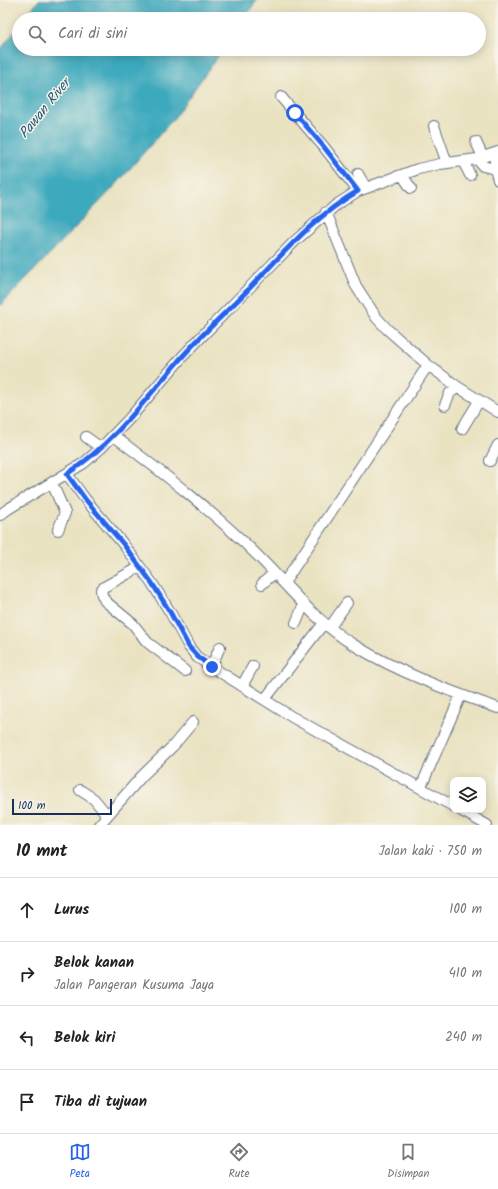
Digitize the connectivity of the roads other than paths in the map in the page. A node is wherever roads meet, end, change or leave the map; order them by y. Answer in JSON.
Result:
{"nodes":[{"id":1,"x":282,"y":97,"type":"dead end"},
{"id":2,"x":434,"y":126,"type":"dead end"},
{"id":3,"x":476,"y":142,"type":"dead end"},
{"id":4,"x":496,"y":153,"type":"edge"},
{"id":5,"x":480,"y":158,"type":"junction"},
{"id":6,"x":463,"y":160,"type":"junction"},
{"id":7,"x":446,"y":163,"type":"junction"},
{"id":8,"x":495,"y":169,"type":"junction"},
{"id":9,"x":358,"y":174,"type":"dead end"},
{"id":10,"x":402,"y":175,"type":"junction"},
{"id":11,"x":470,"y":175,"type":"dead end"},
{"id":12,"x":498,"y":180,"type":"edge"},
{"id":13,"x":410,"y":188,"type":"dead end"},
{"id":14,"x":362,"y":190,"type":"junction"},
{"id":15,"x":326,"y":212,"type":"junction"},
{"id":16,"x":428,"y":364,"type":"junction"},
{"id":17,"x":458,"y":387,"type":"junction"},
{"id":18,"x":479,"y":401,"type":"junction"},
{"id":19,"x":444,"y":405,"type":"dead end"},
{"id":20,"x":498,"y":412,"type":"edge"},
{"id":21,"x":462,"y":429,"type":"dead end"},
{"id":22,"x":114,"y":436,"type":"junction"},
{"id":23,"x":86,"y":437,"type":"dead end"},
{"id":24,"x":498,"y":445,"type":"edge"},
{"id":25,"x":102,"y":448,"type":"junction"},
{"id":26,"x":490,"y":461,"type":"dead end"},
{"id":27,"x":67,"y":474,"type":"junction"},
{"id":28,"x":52,"y":483,"type":"junction"},
{"id":29,"x":0,"y":515,"type":"edge"},
{"id":30,"x":58,"y":530,"type":"dead end"},
{"id":31,"x":140,"y":567,"type":"junction"},
{"id":32,"x":274,"y":573,"type":"junction"},
{"id":33,"x":284,"y":583,"type":"junction"},
{"id":34,"x":262,"y":584,"type":"dead end"},
{"id":35,"x":347,"y":603,"type":"dead end"},
{"id":36,"x":304,"y":604,"type":"junction"},
{"id":37,"x":296,"y":623,"type":"dead end"},
{"id":38,"x":327,"y":625,"type":"junction"},
{"id":39,"x":220,"y":647,"type":"dead end"},
{"id":40,"x":253,"y":666,"type":"dead end"},
{"id":41,"x":212,"y":667,"type":"junction"},
{"id":42,"x":186,"y":670,"type":"dead end"},
{"id":43,"x":242,"y":686,"type":"junction"},
{"id":44,"x":461,"y":695,"type":"junction"},
{"id":45,"x":265,"y":699,"type":"junction"},
{"id":46,"x":498,"y":708,"type":"edge"},
{"id":47,"x":193,"y":722,"type":"dead end"},
{"id":48,"x":421,"y":787,"type":"junction"},
{"id":49,"x":80,"y":790,"type":"dead end"},
{"id":50,"x":450,"y":804,"type":"edge"},
{"id":51,"x":465,"y":813,"type":"edge"},
{"id":52,"x":107,"y":815,"type":"junction"},
{"id":53,"x":99,"y":825,"type":"edge"},
{"id":54,"x":487,"y":825,"type":"edge"}],
"edges":[{"from":1,"to":14,"type":"street"},
{"from":2,"to":7,"type":"street"},
{"from":3,"to":5,"type":"street"},
{"from":4,"to":5,"type":"street"},
{"from":4,"to":8,"type":"street"},
{"from":5,"to":6,"type":"street"},
{"from":5,"to":8,"type":"street"},
{"from":6,"to":7,"type":"street"},
{"from":6,"to":11,"type":"street"},
{"from":7,"to":10,"type":"street"},
{"from":8,"to":12,"type":"street"},
{"from":9,"to":14,"type":"street"},
{"from":10,"to":13,"type":"street"},
{"from":10,"to":14,"type":"street"},
{"from":14,"to":15,"type":"street"},
{"from":15,"to":16,"type":"street"},
{"from":15,"to":22,"type":"street"},
{"from":16,"to":17,"type":"street"},
{"from":16,"to":33,"type":"street"},
{"from":17,"to":18,"type":"street"},
{"from":17,"to":19,"type":"street"},
{"from":18,"to":20,"type":"street"},
{"from":18,"to":21,"type":"street"},
{"from":22,"to":25,"type":"street"},
{"from":22,"to":32,"type":"street"},
{"from":23,"to":25,"type":"street"},
{"from":24,"to":26,"type":"street"},
{"from":25,"to":27,"type":"street"},
{"from":27,"to":28,"type":"street"},
{"from":27,"to":31,"type":"street"},
{"from":28,"to":29,"type":"street"},
{"from":28,"to":30,"type":"street"},
{"from":31,"to":41,"type":"street"},
{"from":31,"to":42,"type":"street"},
{"from":32,"to":33,"type":"street"},
{"from":32,"to":34,"type":"street"},
{"from":33,"to":36,"type":"street"},
{"from":35,"to":38,"type":"street"},
{"from":36,"to":37,"type":"street"},
{"from":36,"to":38,"type":"street"},
{"from":38,"to":44,"type":"street"},
{"from":38,"to":45,"type":"street"},
{"from":39,"to":41,"type":"street"},
{"from":40,"to":43,"type":"street"},
{"from":41,"to":43,"type":"street"},
{"from":43,"to":45,"type":"street"},
{"from":44,"to":46,"type":"street"},
{"from":44,"to":48,"type":"street"},
{"from":45,"to":48,"type":"street"},
{"from":47,"to":52,"type":"street"},
{"from":48,"to":50,"type":"street"},
{"from":49,"to":52,"type":"street"},
{"from":51,"to":54,"type":"street"},
{"from":52,"to":53,"type":"street"}]}
